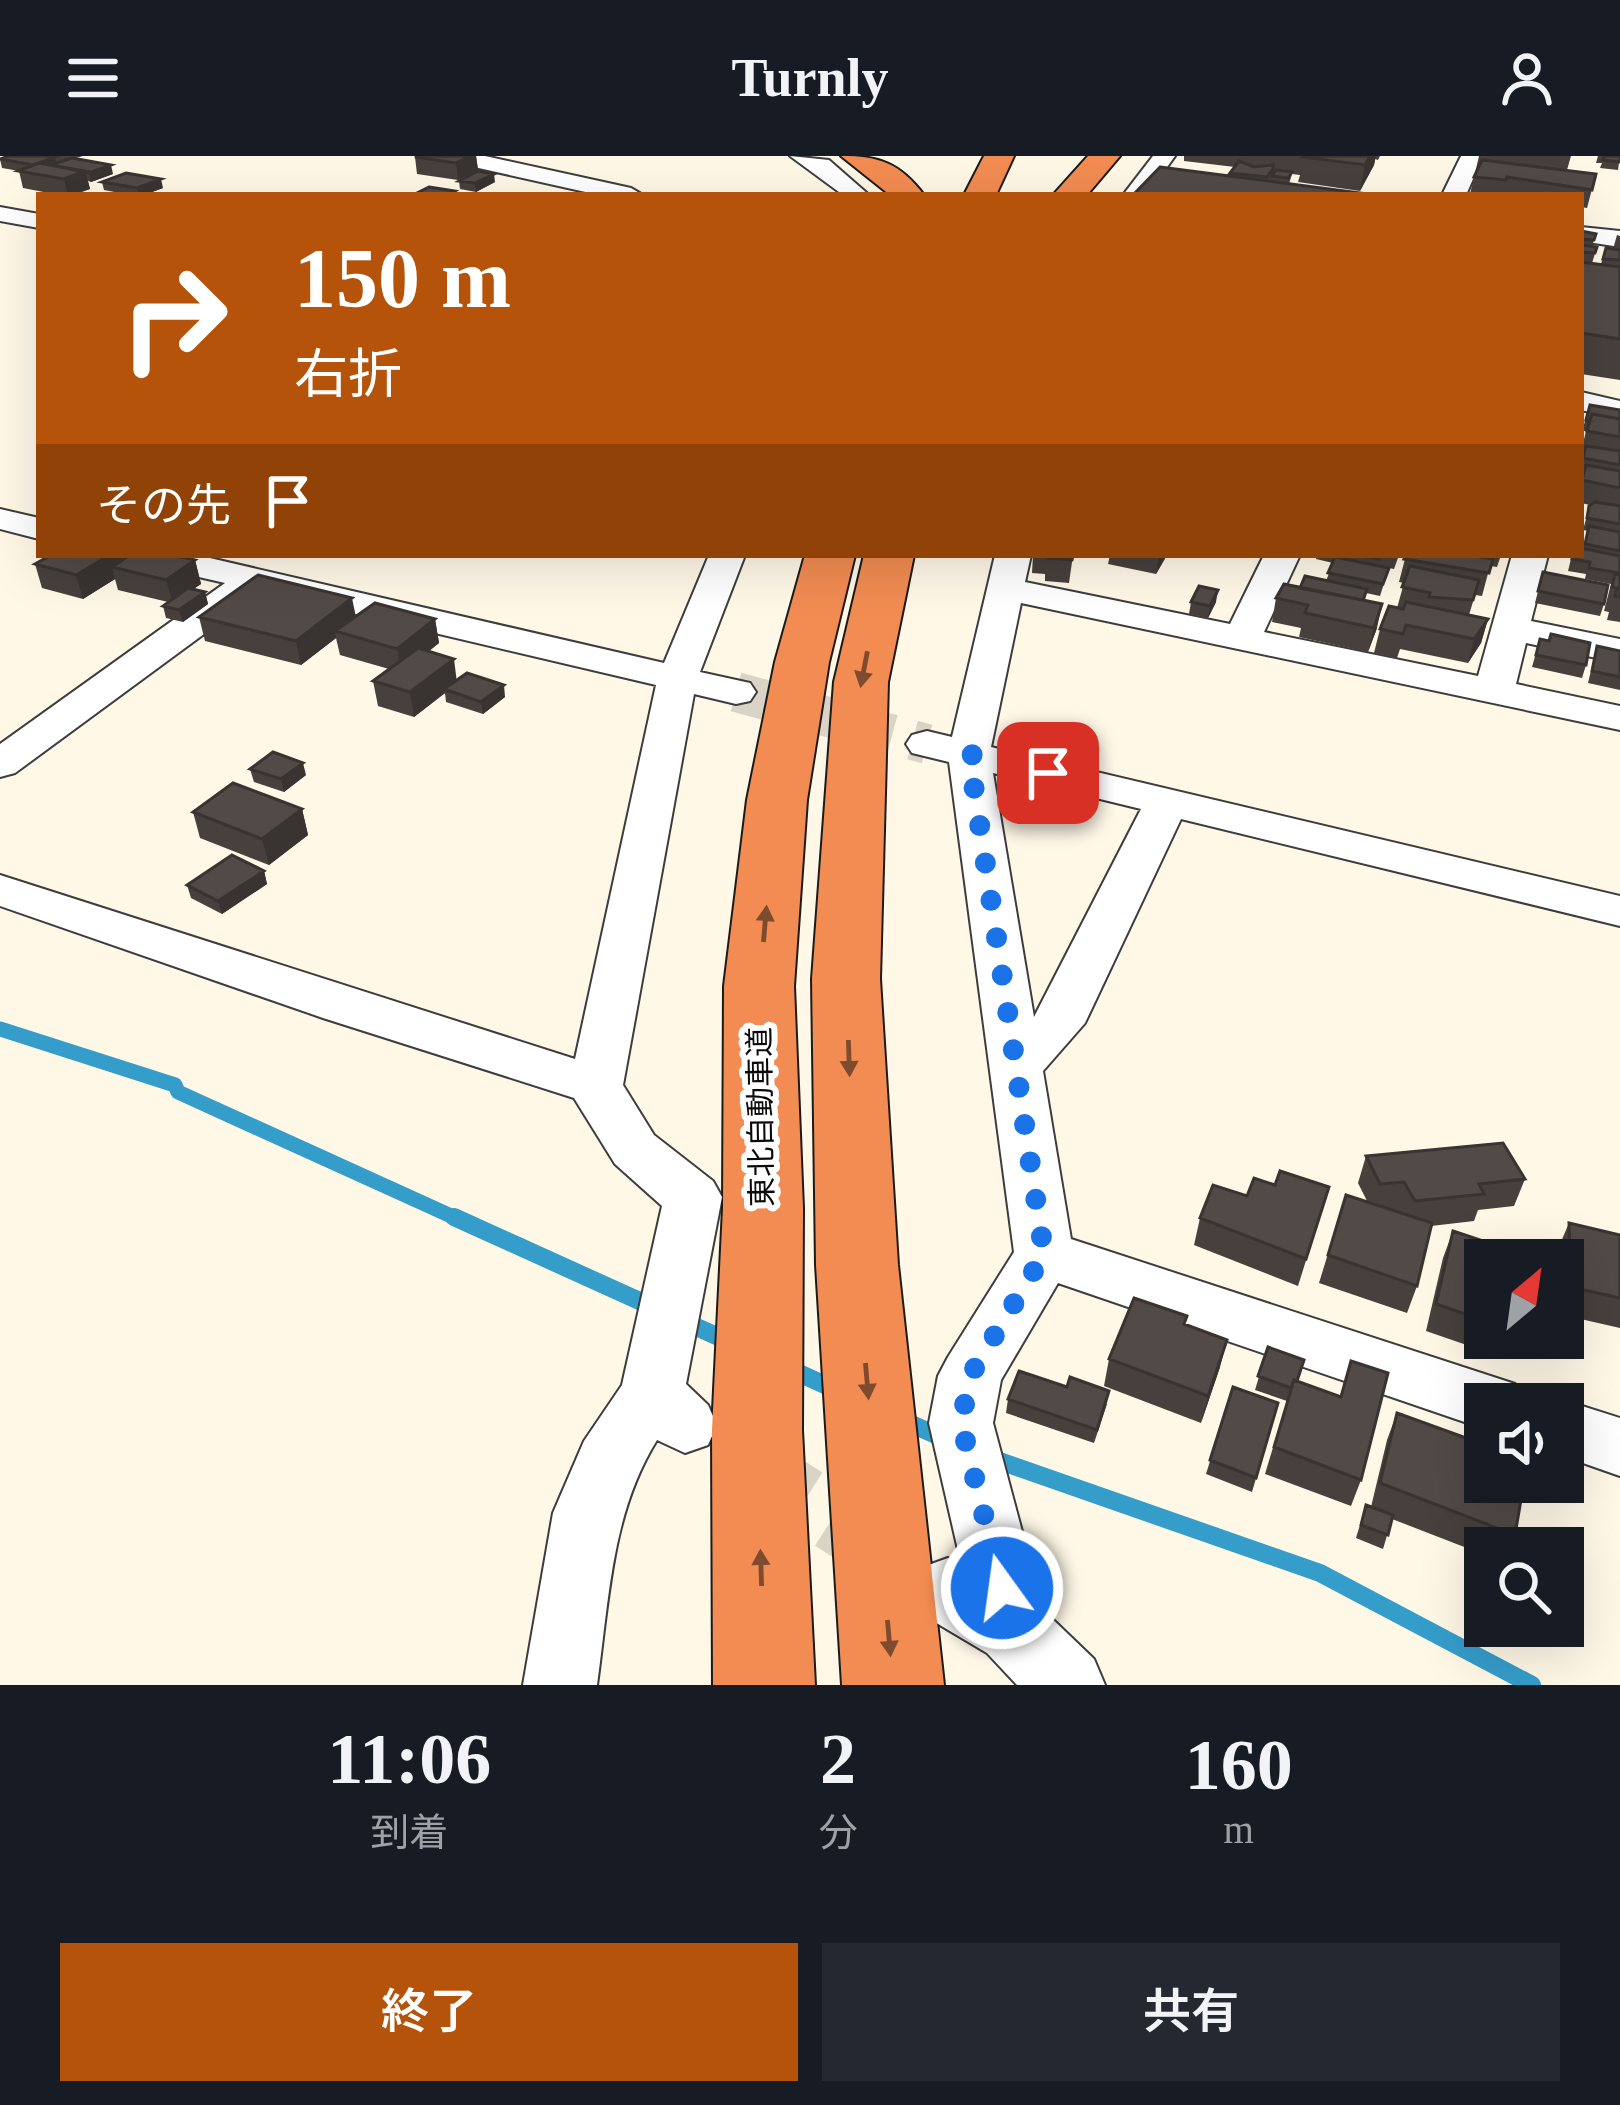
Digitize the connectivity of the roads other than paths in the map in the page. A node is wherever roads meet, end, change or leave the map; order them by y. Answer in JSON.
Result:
{"nodes":[{"id":1,"x":455,"y":156,"type":"edge"},
{"id":2,"x":802,"y":156,"type":"edge"},
{"id":3,"x":856,"y":156,"type":"edge"},
{"id":4,"x":999,"y":156,"type":"edge"},
{"id":5,"x":1106,"y":156,"type":"edge"},
{"id":6,"x":1164,"y":156,"type":"edge"},
{"id":7,"x":1472,"y":156,"type":"edge"},
{"id":8,"x":1148,"y":187,"type":"edge"},
{"id":9,"x":617,"y":192,"type":"edge"},
{"id":10,"x":853,"y":192,"type":"edge"},
{"id":11,"x":905,"y":192,"type":"edge"},
{"id":12,"x":981,"y":192,"type":"edge"},
{"id":13,"x":1072,"y":192,"type":"edge"},
{"id":14,"x":1455,"y":192,"type":"edge"},
{"id":15,"x":0,"y":214,"type":"edge"},
{"id":16,"x":36,"y":220,"type":"edge"},
{"id":17,"x":1584,"y":234,"type":"edge"},
{"id":18,"x":1620,"y":239,"type":"edge"},
{"id":19,"x":1584,"y":402,"type":"edge"},
{"id":20,"x":1620,"y":410,"type":"edge"},
{"id":21,"x":0,"y":519,"type":"edge"},
{"id":22,"x":36,"y":528,"type":"edge"},
{"id":23,"x":165,"y":558,"type":"edge"},
{"id":24,"x":286,"y":558,"type":"edge"},
{"id":25,"x":726,"y":558,"type":"edge"},
{"id":26,"x":829,"y":558,"type":"edge"},
{"id":27,"x":889,"y":558,"type":"edge"},
{"id":28,"x":1281,"y":558,"type":"edge"},
{"id":29,"x":1529,"y":558,"type":"edge"},
{"id":30,"x":1009,"y":572,"type":"edge"},
{"id":31,"x":254,"y":579,"type":"junction"},
{"id":32,"x":1513,"y":629,"type":"junction"},
{"id":33,"x":1242,"y":638,"type":"junction"},
{"id":34,"x":1620,"y":651,"type":"edge"},
{"id":35,"x":676,"y":680,"type":"junction"},
{"id":36,"x":736,"y":692,"type":"tunnel mouth"},
{"id":37,"x":1494,"y":692,"type":"junction"},
{"id":38,"x":1620,"y":718,"type":"edge"},
{"id":39,"x":948,"y":749,"type":"junction"},
{"id":40,"x":0,"y":764,"type":"edge"},
{"id":41,"x":1167,"y":802,"type":"junction"},
{"id":42,"x":0,"y":890,"type":"edge"},
{"id":43,"x":1620,"y":911,"type":"edge"},
{"id":44,"x":1017,"y":1066,"type":"junction"},
{"id":45,"x":596,"y":1085,"type":"junction"},
{"id":46,"x":1044,"y":1254,"type":"junction"},
{"id":47,"x":1464,"y":1395,"type":"edge"},
{"id":48,"x":698,"y":1416,"type":"junction"},
{"id":49,"x":1584,"y":1435,"type":"edge"},
{"id":50,"x":1620,"y":1447,"type":"edge"},
{"id":51,"x":948,"y":1591,"type":"dead end"},
{"id":52,"x":1012,"y":1629,"type":"junction"},
{"id":53,"x":560,"y":1685,"type":"edge"},
{"id":54,"x":764,"y":1685,"type":"edge"},
{"id":55,"x":893,"y":1685,"type":"edge"},
{"id":56,"x":1068,"y":1685,"type":"edge"}],
"edges":[{"from":1,"to":9,"type":"street"},
{"from":2,"to":10,"type":"street"},
{"from":3,"to":11,"type":"highway"},
{"from":4,"to":12,"type":"highway"},
{"from":5,"to":13,"type":"highway"},
{"from":6,"to":8,"type":"street"},
{"from":7,"to":14,"type":"street"},
{"from":15,"to":16,"type":"street"},
{"from":17,"to":18,"type":"street"},
{"from":19,"to":20,"type":"street"},
{"from":21,"to":22,"type":"street"},
{"from":23,"to":31,"type":"street"},
{"from":24,"to":31,"type":"street"},
{"from":25,"to":35,"type":"street"},
{"from":48,"to":26,"type":"highway","name":"東北自動車道","one_way":true},
{"from":27,"to":55,"type":"highway","one_way":true},
{"from":28,"to":33,"type":"street"},
{"from":29,"to":32,"type":"street"},
{"from":30,"to":33,"type":"street"},
{"from":30,"to":39,"type":"street"},
{"from":31,"to":35,"type":"street"},
{"from":31,"to":40,"type":"street"},
{"from":32,"to":34,"type":"street"},
{"from":32,"to":37,"type":"street"},
{"from":33,"to":37,"type":"street"},
{"from":35,"to":36,"type":"street"},
{"from":35,"to":45,"type":"street"},
{"from":37,"to":38,"type":"street"},
{"from":39,"to":41,"type":"street"},
{"from":39,"to":44,"type":"street"},
{"from":41,"to":43,"type":"street"},
{"from":41,"to":44,"type":"street"},
{"from":42,"to":45,"type":"street"},
{"from":44,"to":46,"type":"street"},
{"from":45,"to":48,"type":"street"},
{"from":46,"to":47,"type":"street"},
{"from":46,"to":52,"type":"street"},
{"from":48,"to":53,"type":"street"},
{"from":54,"to":48,"type":"highway","name":"東北自動車道","one_way":true},
{"from":49,"to":50,"type":"street"},
{"from":51,"to":52,"type":"street"},
{"from":52,"to":56,"type":"street"}]}
